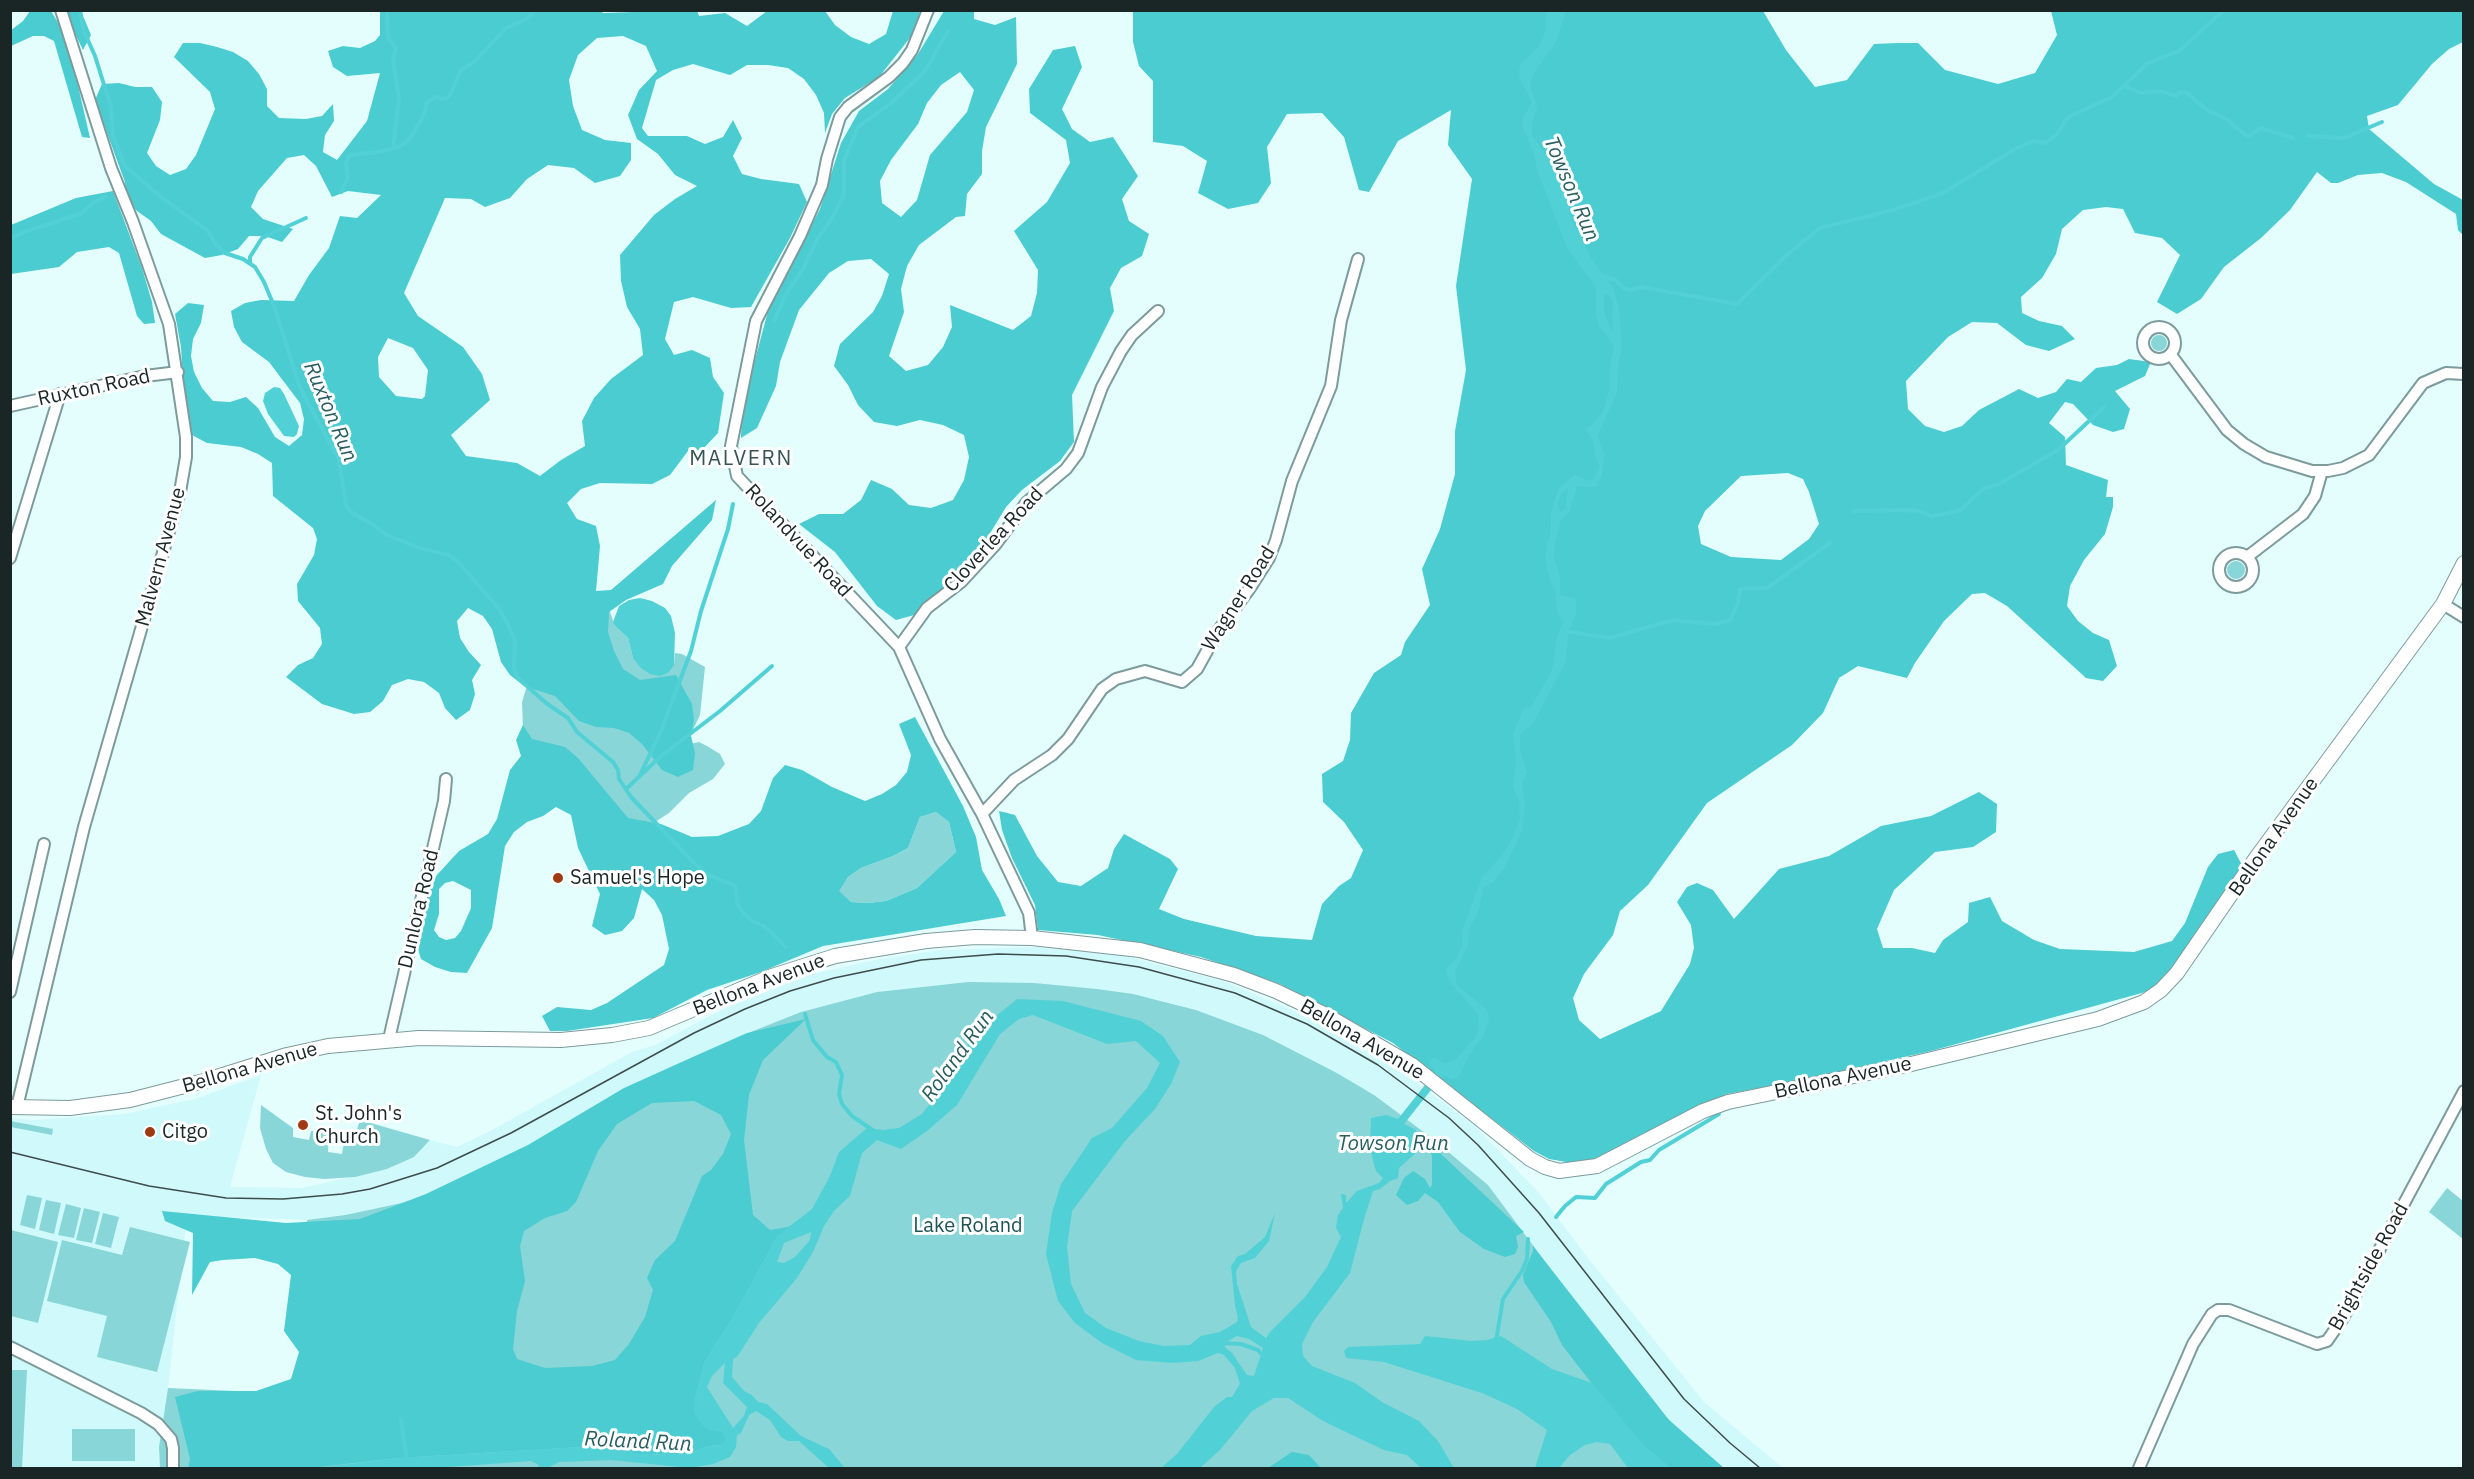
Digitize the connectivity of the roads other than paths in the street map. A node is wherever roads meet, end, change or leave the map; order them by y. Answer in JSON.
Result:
{"nodes":[{"id":1,"x":61,"y":10,"type":"edge"},
{"id":2,"x":928,"y":10,"type":"edge"},
{"id":3,"x":1358,"y":259,"type":"dead end"},
{"id":4,"x":1158,"y":311,"type":"dead end"},
{"id":5,"x":2171,"y":354,"type":"dead end"},
{"id":6,"x":178,"y":372,"type":"junction"},
{"id":7,"x":2463,"y":374,"type":"edge"},
{"id":8,"x":60,"y":394,"type":"junction"},
{"id":9,"x":10,"y":406,"type":"edge"},
{"id":10,"x":2322,"y":471,"type":"junction"},
{"id":11,"x":2247,"y":557,"type":"dead end"},
{"id":12,"x":10,"y":558,"type":"edge"},
{"id":13,"x":2463,"y":563,"type":"edge"},
{"id":14,"x":2443,"y":604,"type":"junction"},
{"id":15,"x":2463,"y":617,"type":"edge"},
{"id":16,"x":899,"y":647,"type":"junction"},
{"id":17,"x":446,"y":779,"type":"dead end"},
{"id":18,"x":982,"y":814,"type":"junction"},
{"id":19,"x":44,"y":844,"type":"dead end"},
{"id":20,"x":1032,"y":938,"type":"junction"},
{"id":21,"x":10,"y":992,"type":"edge"},
{"id":22,"x":389,"y":1040,"type":"junction"},
{"id":23,"x":2463,"y":1091,"type":"edge"},
{"id":24,"x":14,"y":1107,"type":"edge"},
{"id":25,"x":10,"y":1347,"type":"edge"},
{"id":26,"x":173,"y":1468,"type":"edge"},
{"id":27,"x":2139,"y":1468,"type":"edge"}],
"edges":[{"from":1,"to":6,"type":"street","name":"Malvern Avenue"},
{"from":2,"to":16,"type":"street","name":"Rolandvue Road"},
{"from":3,"to":18,"type":"street","name":"Wagner Road"},
{"from":4,"to":16,"type":"street","name":"Cloverlea Road"},
{"from":5,"to":10,"type":"street"},
{"from":6,"to":8,"type":"street","name":"Ruxton Road"},
{"from":6,"to":24,"type":"street","name":"Malvern Avenue"},
{"from":7,"to":10,"type":"street"},
{"from":8,"to":9,"type":"street","name":"Ruxton Road"},
{"from":8,"to":12,"type":"street"},
{"from":10,"to":11,"type":"street"},
{"from":13,"to":14,"type":"main road","name":"Bellona Avenue"},
{"from":14,"to":15,"type":"street"},
{"from":14,"to":20,"type":"main road","name":"Bellona Avenue"},
{"from":16,"to":18,"type":"street","name":"Rolandvue Road"},
{"from":17,"to":22,"type":"street","name":"Dunlora Road"},
{"from":18,"to":20,"type":"street","name":"Rolandvue Road"},
{"from":19,"to":21,"type":"street"},
{"from":20,"to":22,"type":"main road","name":"Bellona Avenue"},
{"from":22,"to":24,"type":"main road","name":"Bellona Avenue"},
{"from":23,"to":27,"type":"street","name":"Brightside Road"},
{"from":25,"to":26,"type":"street"}]}
